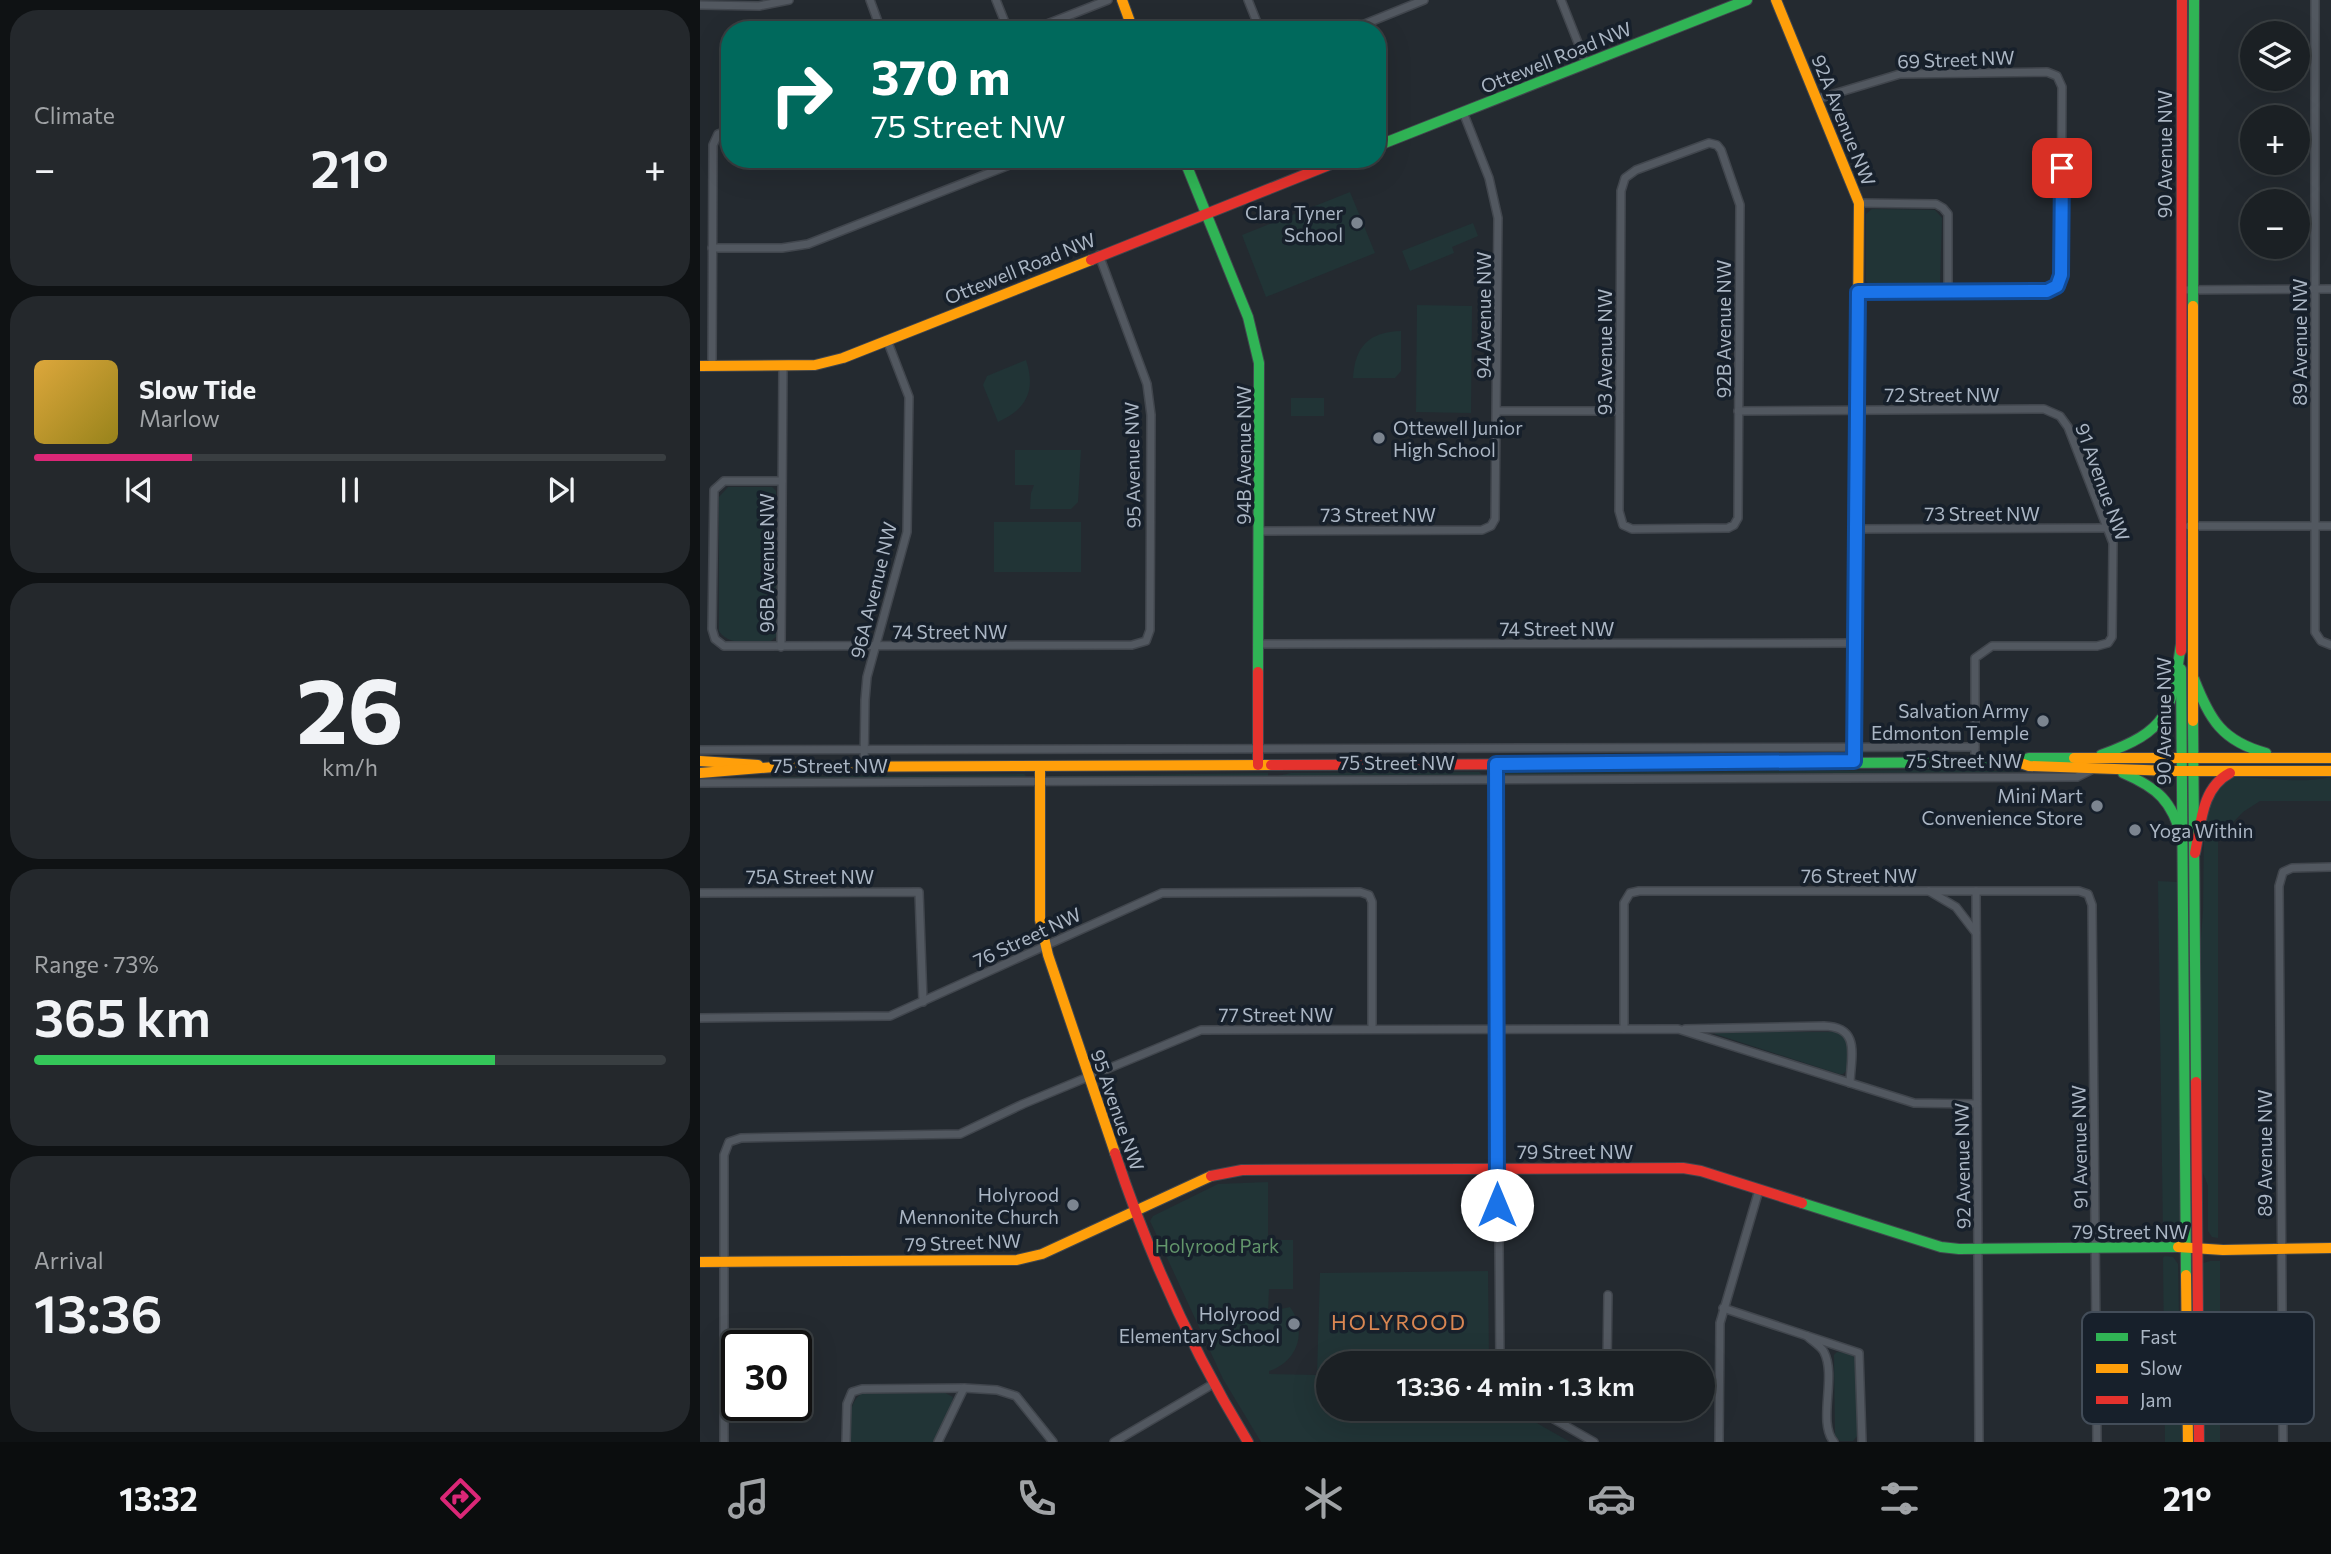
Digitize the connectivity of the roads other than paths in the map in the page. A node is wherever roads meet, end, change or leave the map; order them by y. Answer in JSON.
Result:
{"nodes":[{"id":1,"x":789,"y":0,"type":"edge"},
{"id":2,"x":870,"y":0,"type":"edge"},
{"id":3,"x":996,"y":0,"type":"edge"},
{"id":4,"x":1108,"y":0,"type":"edge"},
{"id":5,"x":1122,"y":0,"type":"edge"},
{"id":6,"x":1248,"y":0,"type":"edge"},
{"id":7,"x":1423,"y":0,"type":"edge"},
{"id":8,"x":1561,"y":0,"type":"edge"},
{"id":9,"x":1747,"y":0,"type":"edge"},
{"id":10,"x":1776,"y":0,"type":"edge"},
{"id":11,"x":2182,"y":0,"type":"edge"},
{"id":12,"x":2194,"y":0,"type":"edge"},
{"id":13,"x":2315,"y":0,"type":"edge"},
{"id":14,"x":713,"y":3,"type":"edge"},
{"id":15,"x":700,"y":5,"type":"edge"},
{"id":16,"x":878,"y":21,"type":"edge"},
{"id":17,"x":1004,"y":21,"type":"edge"},
{"id":18,"x":1055,"y":21,"type":"edge"},
{"id":19,"x":1130,"y":21,"type":"edge"},
{"id":20,"x":1256,"y":21,"type":"edge"},
{"id":21,"x":1372,"y":21,"type":"edge"},
{"id":22,"x":1586,"y":63,"type":"junction"},
{"id":23,"x":1817,"y":99,"type":"junction"},
{"id":24,"x":1464,"y":112,"type":"junction"},
{"id":25,"x":721,"y":133,"type":"edge"},
{"id":26,"x":1386,"y":142,"type":"edge"},
{"id":27,"x":1002,"y":168,"type":"edge"},
{"id":28,"x":1188,"y":168,"type":"edge"},
{"id":29,"x":1321,"y":168,"type":"edge"},
{"id":30,"x":1625,"y":178,"type":"joint"},
{"id":31,"x":1859,"y":203,"type":"junction"},
{"id":32,"x":1206,"y":214,"type":"junction"},
{"id":33,"x":712,"y":248,"type":"junction"},
{"id":34,"x":1099,"y":255,"type":"junction"},
{"id":35,"x":2315,"y":289,"type":"junction"},
{"id":36,"x":2331,"y":289,"type":"edge"},
{"id":37,"x":2181,"y":290,"type":"junction"},
{"id":38,"x":2193,"y":290,"type":"junction"},
{"id":39,"x":1858,"y":292,"type":"junction"},
{"id":40,"x":1948,"y":292,"type":"junction"},
{"id":41,"x":887,"y":340,"type":"junction"},
{"id":42,"x":783,"y":365,"type":"junction"},
{"id":43,"x":700,"y":366,"type":"edge"},
{"id":44,"x":712,"y":366,"type":"junction"},
{"id":45,"x":1857,"y":410,"type":"junction"},
{"id":46,"x":1498,"y":411,"type":"junction"},
{"id":47,"x":1619,"y":411,"type":"junction"},
{"id":48,"x":1738,"y":411,"type":"junction"},
{"id":49,"x":2060,"y":416,"type":"joint"},
{"id":50,"x":782,"y":481,"type":"junction"},
{"id":51,"x":1493,"y":523,"type":"joint"},
{"id":52,"x":1623,"y":525,"type":"joint"},
{"id":53,"x":2187,"y":526,"type":"junction"},
{"id":54,"x":2315,"y":526,"type":"junction"},
{"id":55,"x":2331,"y":526,"type":"edge"},
{"id":56,"x":2107,"y":528,"type":"junction"},
{"id":57,"x":1856,"y":529,"type":"junction"},
{"id":58,"x":1260,"y":531,"type":"junction"},
{"id":59,"x":715,"y":639,"type":"joint"},
{"id":60,"x":1146,"y":641,"type":"joint"},
{"id":61,"x":1855,"y":643,"type":"junction"},
{"id":62,"x":1259,"y":644,"type":"junction"},
{"id":63,"x":2181,"y":644,"type":"junction"},
{"id":64,"x":2331,"y":645,"type":"edge"},
{"id":65,"x":781,"y":647,"type":"junction"},
{"id":66,"x":874,"y":647,"type":"junction"},
{"id":67,"x":2194,"y":679,"type":"junction"},
{"id":68,"x":1854,"y":746,"type":"junction"},
{"id":69,"x":1975,"y":747,"type":"junction"},
{"id":70,"x":1258,"y":748,"type":"junction"},
{"id":71,"x":700,"y":750,"type":"edge"},
{"id":72,"x":864,"y":750,"type":"junction"},
{"id":73,"x":2090,"y":758,"type":"junction"},
{"id":74,"x":2180,"y":758,"type":"junction"},
{"id":75,"x":2194,"y":758,"type":"junction"},
{"id":76,"x":2290,"y":758,"type":"junction"},
{"id":77,"x":2331,"y":758,"type":"edge"},
{"id":78,"x":700,"y":761,"type":"edge"},
{"id":79,"x":1854,"y":761,"type":"junction"},
{"id":80,"x":1975,"y":762,"type":"junction"},
{"id":81,"x":2018,"y":762,"type":"junction"},
{"id":82,"x":1496,"y":764,"type":"junction"},
{"id":83,"x":1258,"y":765,"type":"junction"},
{"id":84,"x":1040,"y":766,"type":"junction"},
{"id":85,"x":775,"y":767,"type":"junction"},
{"id":86,"x":864,"y":767,"type":"junction"},
{"id":87,"x":2092,"y":769,"type":"junction"},
{"id":88,"x":2114,"y":770,"type":"junction"},
{"id":89,"x":2181,"y":771,"type":"junction"},
{"id":90,"x":2194,"y":771,"type":"junction"},
{"id":91,"x":2238,"y":771,"type":"junction"},
{"id":92,"x":2331,"y":771,"type":"edge"},
{"id":93,"x":700,"y":773,"type":"edge"},
{"id":94,"x":1496,"y":779,"type":"junction"},
{"id":95,"x":1040,"y":781,"type":"junction"},
{"id":96,"x":700,"y":783,"type":"edge"},
{"id":97,"x":2182,"y":838,"type":"junction"},
{"id":98,"x":2195,"y":853,"type":"junction"},
{"id":99,"x":2331,"y":867,"type":"edge"},
{"id":100,"x":1929,"y":891,"type":"junction"},
{"id":101,"x":1976,"y":891,"type":"junction"},
{"id":102,"x":700,"y":893,"type":"edge"},
{"id":103,"x":2088,"y":894,"type":"joint"},
{"id":104,"x":1976,"y":933,"type":"junction"},
{"id":105,"x":1046,"y":946,"type":"junction"},
{"id":106,"x":923,"y":1002,"type":"junction"},
{"id":107,"x":700,"y":1018,"type":"edge"},
{"id":108,"x":1371,"y":1029,"type":"junction"},
{"id":109,"x":1624,"y":1029,"type":"junction"},
{"id":110,"x":1678,"y":1029,"type":"junction"},
{"id":111,"x":1497,"y":1030,"type":"junction"},
{"id":112,"x":1088,"y":1077,"type":"junction"},
{"id":113,"x":1850,"y":1083,"type":"junction"},
{"id":114,"x":1977,"y":1104,"type":"junction"},
{"id":115,"x":1497,"y":1169,"type":"junction"},
{"id":116,"x":1759,"y":1190,"type":"junction"},
{"id":117,"x":1134,"y":1212,"type":"junction"},
{"id":118,"x":2192,"y":1248,"type":"junction"},
{"id":119,"x":2280,"y":1248,"type":"junction"},
{"id":120,"x":2331,"y":1248,"type":"edge"},
{"id":121,"x":2096,"y":1249,"type":"junction"},
{"id":122,"x":1979,"y":1250,"type":"junction"},
{"id":123,"x":700,"y":1262,"type":"edge"},
{"id":124,"x":723,"y":1262,"type":"junction"},
{"id":125,"x":1608,"y":1295,"type":"dead end"},
{"id":126,"x":1723,"y":1307,"type":"junction"},
{"id":127,"x":2096,"y":1312,"type":"edge"},
{"id":128,"x":2191,"y":1312,"type":"edge"},
{"id":129,"x":2194,"y":1312,"type":"edge"},
{"id":130,"x":2281,"y":1312,"type":"edge"},
{"id":131,"x":1805,"y":1334,"type":"junction"},
{"id":132,"x":1500,"y":1351,"type":"edge"},
{"id":133,"x":1607,"y":1351,"type":"edge"},
{"id":134,"x":1213,"y":1384,"type":"junction"},
{"id":135,"x":964,"y":1388,"type":"junction"},
{"id":136,"x":1558,"y":1421,"type":"edge"},
{"id":137,"x":1566,"y":1421,"type":"edge"},
{"id":138,"x":1564,"y":1424,"type":"junction"},
{"id":139,"x":2097,"y":1424,"type":"edge"},
{"id":140,"x":2188,"y":1424,"type":"edge"},
{"id":141,"x":2198,"y":1424,"type":"edge"},
{"id":142,"x":724,"y":1442,"type":"edge"},
{"id":143,"x":846,"y":1442,"type":"edge"},
{"id":144,"x":938,"y":1442,"type":"edge"},
{"id":145,"x":1053,"y":1442,"type":"edge"},
{"id":146,"x":1114,"y":1442,"type":"edge"},
{"id":147,"x":1248,"y":1442,"type":"edge"},
{"id":148,"x":1594,"y":1442,"type":"edge"},
{"id":149,"x":1719,"y":1442,"type":"edge"},
{"id":150,"x":1834,"y":1442,"type":"edge"},
{"id":151,"x":1862,"y":1442,"type":"edge"},
{"id":152,"x":1979,"y":1442,"type":"edge"},
{"id":153,"x":2097,"y":1442,"type":"edge"},
{"id":154,"x":2188,"y":1442,"type":"edge"},
{"id":155,"x":2199,"y":1442,"type":"edge"}],
"edges":[{"from":1,"to":14,"type":"street"},
{"from":2,"to":16,"type":"street"},
{"from":3,"to":17,"type":"street"},
{"from":4,"to":18,"type":"street"},
{"from":5,"to":19,"type":"main road"},
{"from":6,"to":20,"type":"street"},
{"from":7,"to":21,"type":"street"},
{"from":8,"to":22,"type":"street"},
{"from":9,"to":22,"type":"main road","name":"Ottewell Road NW"},
{"from":10,"to":23,"type":"main road","name":"92A Avenue NW"},
{"from":11,"to":37,"type":"main road","name":"90 Avenue NW"},
{"from":12,"to":38,"type":"main road","name":"90 Avenue NW"},
{"from":13,"to":35,"type":"street","name":"89 Avenue NW"},
{"from":14,"to":15,"type":"street"},
{"from":22,"to":24,"type":"main road","name":"Ottewell Road NW"},
{"from":23,"to":31,"type":"main road","name":"92A Avenue NW"},
{"from":23,"to":40,"type":"street","name":"69 Street NW"},
{"from":24,"to":26,"type":"main road","name":"Ottewell Road NW"},
{"from":24,"to":46,"type":"street","name":"94 Avenue NW"},
{"from":25,"to":33,"type":"street"},
{"from":27,"to":33,"type":"street"},
{"from":28,"to":32,"type":"main road","name":"94B Avenue NW"},
{"from":29,"to":32,"type":"main road","name":"Ottewell Road NW"},
{"from":30,"to":47,"type":"street","name":"93 Avenue NW"},
{"from":30,"to":48,"type":"street","name":"92B Avenue NW"},
{"from":31,"to":39,"type":"main road","name":"92A Avenue NW"},
{"from":31,"to":40,"type":"street"},
{"from":32,"to":34,"type":"main road","name":"Ottewell Road NW"},
{"from":32,"to":58,"type":"main road","name":"94B Avenue NW"},
{"from":33,"to":44,"type":"street"},
{"from":34,"to":41,"type":"main road","name":"Ottewell Road NW"},
{"from":34,"to":60,"type":"street","name":"95 Avenue NW"},
{"from":35,"to":36,"type":"street"},
{"from":35,"to":38,"type":"street"},
{"from":35,"to":54,"type":"street","name":"89 Avenue NW"},
{"from":37,"to":38,"type":"street"},
{"from":37,"to":53,"type":"main road","name":"90 Avenue NW"},
{"from":38,"to":53,"type":"main road","name":"90 Avenue NW"},
{"from":39,"to":40,"type":"street"},
{"from":39,"to":45,"type":"main road","name":"92A Avenue NW"},
{"from":41,"to":42,"type":"main road","name":"Ottewell Road NW"},
{"from":41,"to":66,"type":"street","name":"96A Avenue NW"},
{"from":42,"to":44,"type":"main road","name":"Ottewell Road NW"},
{"from":42,"to":50,"type":"street","name":"96B Avenue NW"},
{"from":43,"to":44,"type":"main road","name":"Ottewell Road NW"},
{"from":45,"to":48,"type":"street","name":"72 Street NW"},
{"from":45,"to":49,"type":"street","name":"72 Street NW"},
{"from":45,"to":57,"type":"main road","name":"92A Avenue NW"},
{"from":46,"to":47,"type":"street"},
{"from":46,"to":51,"type":"street","name":"94 Avenue NW"},
{"from":47,"to":52,"type":"street","name":"93 Avenue NW"},
{"from":48,"to":52,"type":"street","name":"92B Avenue NW"},
{"from":49,"to":56,"type":"street","name":"91 Avenue NW"},
{"from":50,"to":59,"type":"street","name":"96B Avenue NW"},
{"from":50,"to":65,"type":"street","name":"96B Avenue NW"},
{"from":51,"to":58,"type":"street","name":"73 Street NW"},
{"from":53,"to":54,"type":"street"},
{"from":53,"to":63,"type":"main road","name":"90 Avenue NW"},
{"from":53,"to":67,"type":"main road","name":"90 Avenue NW"},
{"from":54,"to":55,"type":"street"},
{"from":54,"to":64,"type":"street","name":"89 Avenue NW"},
{"from":56,"to":57,"type":"street","name":"73 Street NW"},
{"from":56,"to":69,"type":"street","name":"91 Avenue NW"},
{"from":57,"to":61,"type":"main road","name":"92A Avenue NW"},
{"from":58,"to":62,"type":"main road","name":"94B Avenue NW"},
{"from":59,"to":65,"type":"street","name":"74 Street NW"},
{"from":60,"to":66,"type":"street","name":"74 Street NW"},
{"from":61,"to":62,"type":"street","name":"74 Street NW"},
{"from":61,"to":68,"type":"main road","name":"92A Avenue NW"},
{"from":62,"to":70,"type":"main road","name":"94B Avenue NW"},
{"from":63,"to":73,"type":"main road"},
{"from":63,"to":74,"type":"main road","name":"90 Avenue NW"},
{"from":65,"to":66,"type":"street","name":"74 Street NW"},
{"from":66,"to":72,"type":"street","name":"96A Avenue NW"},
{"from":67,"to":75,"type":"main road","name":"90 Avenue NW"},
{"from":67,"to":76,"type":"main road"},
{"from":68,"to":69,"type":"street","name":"75 Street NW"},
{"from":68,"to":70,"type":"street","name":"75 Street NW"},
{"from":68,"to":79,"type":"main road","name":"92A Avenue NW"},
{"from":69,"to":80,"type":"street"},
{"from":70,"to":72,"type":"street","name":"75 Street NW"},
{"from":70,"to":83,"type":"main road","name":"94B Avenue NW"},
{"from":71,"to":72,"type":"street","name":"75 Street NW"},
{"from":72,"to":86,"type":"street","name":"96A Avenue NW"},
{"from":73,"to":74,"type":"main road","name":"75 Street NW"},
{"from":73,"to":81,"type":"main road","name":"75 Street NW"},
{"from":74,"to":75,"type":"main road","name":"75 Street NW"},
{"from":74,"to":89,"type":"main road","name":"90 Avenue NW"},
{"from":75,"to":76,"type":"main road","name":"75 Street NW"},
{"from":75,"to":90,"type":"main road","name":"90 Avenue NW"},
{"from":76,"to":77,"type":"main road","name":"75 Street NW"},
{"from":78,"to":85,"type":"main road","name":"75 Street NW"},
{"from":79,"to":80,"type":"main road","name":"75 Street NW"},
{"from":79,"to":82,"type":"main road","name":"75 Street NW"},
{"from":80,"to":81,"type":"main road","name":"75 Street NW"},
{"from":81,"to":87,"type":"main road","name":"75 Street NW"},
{"from":82,"to":83,"type":"main road","name":"75 Street NW"},
{"from":82,"to":94,"type":"street"},
{"from":83,"to":84,"type":"main road","name":"75 Street NW"},
{"from":84,"to":86,"type":"main road","name":"75 Street NW"},
{"from":84,"to":95,"type":"main road","name":"95 Avenue NW"},
{"from":85,"to":86,"type":"main road","name":"75 Street NW"},
{"from":85,"to":93,"type":"main road","name":"75 Street NW"},
{"from":87,"to":88,"type":"main road","name":"75 Street NW"},
{"from":87,"to":94,"type":"street","name":"75 Street NW"},
{"from":88,"to":89,"type":"main road","name":"75 Street NW"},
{"from":88,"to":97,"type":"main road"},
{"from":89,"to":90,"type":"main road","name":"75 Street NW"},
{"from":89,"to":97,"type":"main road","name":"90 Avenue NW"},
{"from":90,"to":91,"type":"main road","name":"75 Street NW"},
{"from":90,"to":98,"type":"main road","name":"90 Avenue NW"},
{"from":91,"to":92,"type":"main road","name":"75 Street NW"},
{"from":91,"to":98,"type":"main road"},
{"from":94,"to":95,"type":"street","name":"75 Street NW"},
{"from":94,"to":111,"type":"street"},
{"from":95,"to":96,"type":"street","name":"75 Street NW"},
{"from":95,"to":105,"type":"main road","name":"95 Avenue NW"},
{"from":97,"to":118,"type":"main road","name":"90 Avenue NW"},
{"from":98,"to":118,"type":"main road","name":"90 Avenue NW"},
{"from":99,"to":119,"type":"street","name":"89 Avenue NW"},
{"from":100,"to":101,"type":"street","name":"76 Street NW"},
{"from":100,"to":104,"type":"street"},
{"from":100,"to":109,"type":"street","name":"76 Street NW"},
{"from":101,"to":103,"type":"street","name":"76 Street NW"},
{"from":101,"to":104,"type":"street","name":"92 Avenue NW"},
{"from":102,"to":106,"type":"street","name":"75A Street NW"},
{"from":103,"to":121,"type":"street","name":"91 Avenue NW"},
{"from":104,"to":114,"type":"street","name":"92 Avenue NW"},
{"from":105,"to":106,"type":"street","name":"76 Street NW"},
{"from":105,"to":108,"type":"street","name":"76 Street NW"},
{"from":105,"to":112,"type":"main road","name":"95 Avenue NW"},
{"from":106,"to":107,"type":"street","name":"76 Street NW"},
{"from":108,"to":111,"type":"street","name":"77 Street NW"},
{"from":108,"to":112,"type":"street","name":"77 Street NW"},
{"from":109,"to":110,"type":"street","name":"77 Street NW"},
{"from":109,"to":111,"type":"street","name":"77 Street NW"},
{"from":110,"to":113,"type":"street","name":"77 Street NW"},
{"from":110,"to":113,"type":"street","name":"77 Street NW"},
{"from":111,"to":115,"type":"street"},
{"from":112,"to":117,"type":"main road","name":"95 Avenue NW"},
{"from":112,"to":124,"type":"street","name":"77 Street NW"},
{"from":113,"to":114,"type":"street","name":"77 Street NW"},
{"from":114,"to":122,"type":"street","name":"92 Avenue NW"},
{"from":115,"to":116,"type":"main road","name":"79 Street NW"},
{"from":115,"to":117,"type":"main road","name":"79 Street NW"},
{"from":115,"to":132,"type":"street"},
{"from":116,"to":122,"type":"main road","name":"79 Street NW"},
{"from":116,"to":126,"type":"street"},
{"from":117,"to":124,"type":"main road","name":"79 Street NW"},
{"from":117,"to":134,"type":"main road","name":"95 Avenue NW"},
{"from":118,"to":119,"type":"main road","name":"79 Street NW"},
{"from":118,"to":121,"type":"main road","name":"79 Street NW"},
{"from":118,"to":128,"type":"main road","name":"90 Avenue NW"},
{"from":118,"to":129,"type":"main road","name":"90 Avenue NW"},
{"from":119,"to":120,"type":"main road","name":"79 Street NW"},
{"from":119,"to":130,"type":"street","name":"89 Avenue NW"},
{"from":121,"to":122,"type":"main road","name":"79 Street NW"},
{"from":121,"to":127,"type":"street","name":"91 Avenue NW"},
{"from":122,"to":152,"type":"street","name":"92 Avenue NW"},
{"from":123,"to":124,"type":"main road","name":"79 Street NW"},
{"from":124,"to":142,"type":"street"},
{"from":125,"to":133,"type":"street"},
{"from":126,"to":131,"type":"street"},
{"from":126,"to":149,"type":"street"},
{"from":131,"to":150,"type":"street"},
{"from":131,"to":151,"type":"street"},
{"from":134,"to":146,"type":"street"},
{"from":134,"to":147,"type":"main road","name":"95 Avenue NW"},
{"from":135,"to":143,"type":"street"},
{"from":135,"to":144,"type":"street"},
{"from":135,"to":145,"type":"street"},
{"from":136,"to":138,"type":"street"},
{"from":137,"to":138,"type":"street"},
{"from":138,"to":148,"type":"street"},
{"from":139,"to":153,"type":"street","name":"91 Avenue NW"},
{"from":140,"to":154,"type":"main road","name":"90 Avenue NW"},
{"from":141,"to":155,"type":"main road","name":"90 Avenue NW"}]}
